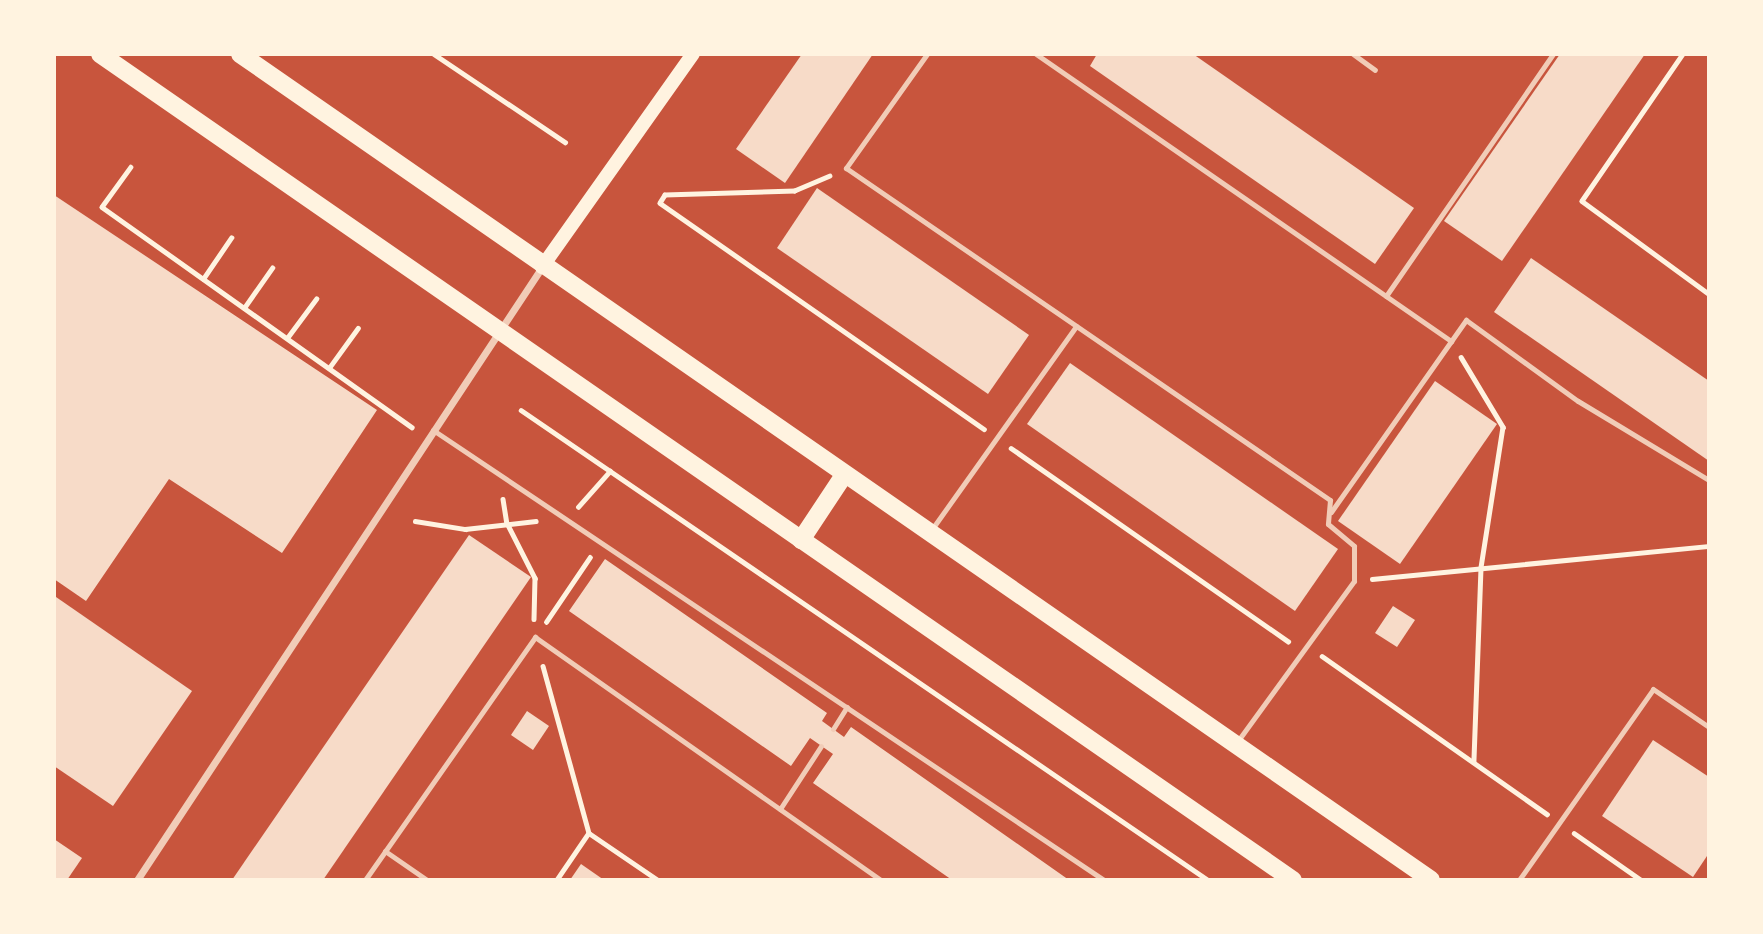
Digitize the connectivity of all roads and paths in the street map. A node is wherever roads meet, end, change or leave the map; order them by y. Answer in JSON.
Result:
{"nodes":[{"id":1,"x":100,"y":54,"type":"edge"},
{"id":2,"x":240,"y":54,"type":"edge"},
{"id":3,"x":434,"y":54,"type":"edge"},
{"id":4,"x":693,"y":54,"type":"edge"},
{"id":5,"x":927,"y":54,"type":"edge"},
{"id":6,"x":1036,"y":54,"type":"edge"},
{"id":7,"x":1353,"y":54,"type":"edge"},
{"id":8,"x":1553,"y":54,"type":"edge"},
{"id":9,"x":1683,"y":54,"type":"edge"},
{"id":10,"x":1375,"y":70,"type":"dead end"},
{"id":11,"x":565,"y":142,"type":"dead end"},
{"id":12,"x":131,"y":167,"type":"dead end"},
{"id":13,"x":846,"y":169,"type":"junction"},
{"id":14,"x":660,"y":203,"type":"dead end"},
{"id":15,"x":231,"y":238,"type":"dead end"},
{"id":16,"x":542,"y":267,"type":"junction"},
{"id":17,"x":272,"y":268,"type":"dead end"},
{"id":18,"x":203,"y":279,"type":"junction"},
{"id":19,"x":1709,"y":294,"type":"edge"},
{"id":20,"x":1386,"y":296,"type":"junction"},
{"id":21,"x":316,"y":299,"type":"dead end"},
{"id":22,"x":244,"y":308,"type":"junction"},
{"id":23,"x":1076,"y":326,"type":"junction"},
{"id":24,"x":358,"y":328,"type":"dead end"},
{"id":25,"x":498,"y":332,"type":"junction"},
{"id":26,"x":287,"y":338,"type":"junction"},
{"id":27,"x":1451,"y":341,"type":"junction"},
{"id":28,"x":329,"y":368,"type":"junction"},
{"id":29,"x":521,"y":410,"type":"dead end"},
{"id":30,"x":412,"y":427,"type":"dead end"},
{"id":31,"x":433,"y":430,"type":"junction"},
{"id":32,"x":610,"y":471,"type":"junction"},
{"id":33,"x":844,"y":475,"type":"junction"},
{"id":34,"x":1709,"y":480,"type":"edge"},
{"id":35,"x":1329,"y":514,"type":"junction"},
{"id":36,"x":567,"y":520,"type":"junction"},
{"id":37,"x":415,"y":522,"type":"dead end"},
{"id":38,"x":929,"y":534,"type":"junction"},
{"id":39,"x":800,"y":540,"type":"junction"},
{"id":40,"x":601,"y":542,"type":"junction"},
{"id":41,"x":1709,"y":546,"type":"edge"},
{"id":42,"x":1481,"y":568,"type":"junction"},
{"id":43,"x":1354,"y":581,"type":"junction"},
{"id":44,"x":535,"y":637,"type":"junction"},
{"id":45,"x":1307,"y":645,"type":"junction"},
{"id":46,"x":847,"y":707,"type":"junction"},
{"id":47,"x":1709,"y":727,"type":"edge"},
{"id":48,"x":833,"y":729,"type":"dead end"},
{"id":49,"x":1236,"y":745,"type":"junction"},
{"id":50,"x":821,"y":746,"type":"dead end"},
{"id":51,"x":1474,"y":762,"type":"junction"},
{"id":52,"x":780,"y":809,"type":"junction"},
{"id":53,"x":1559,"y":823,"type":"junction"},
{"id":54,"x":589,"y":833,"type":"dead end"},
{"id":55,"x":385,"y":851,"type":"junction"},
{"id":56,"x":137,"y":880,"type":"edge"},
{"id":57,"x":365,"y":880,"type":"edge"},
{"id":58,"x":427,"y":880,"type":"edge"},
{"id":59,"x":658,"y":880,"type":"edge"},
{"id":60,"x":881,"y":880,"type":"edge"},
{"id":61,"x":1104,"y":880,"type":"edge"},
{"id":62,"x":1208,"y":880,"type":"edge"},
{"id":63,"x":1293,"y":880,"type":"edge"},
{"id":64,"x":1431,"y":880,"type":"edge"},
{"id":65,"x":1519,"y":880,"type":"edge"},
{"id":66,"x":1641,"y":880,"type":"edge"}],
"edges":[{"from":1,"to":25,"type":"main road"},
{"from":2,"to":16,"type":"main road"},
{"from":3,"to":11,"type":"path"},
{"from":4,"to":16,"type":"main road"},
{"from":5,"to":13,"type":"lane"},
{"from":6,"to":20,"type":"lane"},
{"from":7,"to":10,"type":"lane"},
{"from":8,"to":20,"type":"lane"},
{"from":9,"to":19,"type":"path"},
{"from":12,"to":18,"type":"path"},
{"from":13,"to":14,"type":"path"},
{"from":13,"to":23,"type":"lane"},
{"from":15,"to":18,"type":"path"},
{"from":16,"to":25,"type":"street"},
{"from":16,"to":33,"type":"main road"},
{"from":17,"to":22,"type":"path"},
{"from":18,"to":22,"type":"path"},
{"from":20,"to":27,"type":"lane"},
{"from":21,"to":26,"type":"path"},
{"from":22,"to":26,"type":"path"},
{"from":23,"to":35,"type":"lane"},
{"from":23,"to":38,"type":"lane"},
{"from":24,"to":28,"type":"path"},
{"from":25,"to":31,"type":"street"},
{"from":25,"to":39,"type":"main road"},
{"from":26,"to":28,"type":"path"},
{"from":27,"to":34,"type":"lane"},
{"from":27,"to":35,"type":"lane"},
{"from":27,"to":42,"type":"path"},
{"from":28,"to":30,"type":"path"},
{"from":29,"to":32,"type":"path"},
{"from":31,"to":36,"type":"lane"},
{"from":31,"to":56,"type":"street"},
{"from":32,"to":36,"type":"path"},
{"from":32,"to":62,"type":"path"},
{"from":33,"to":38,"type":"main road"},
{"from":33,"to":39,"type":"main road"},
{"from":35,"to":43,"type":"lane"},
{"from":36,"to":37,"type":"path"},
{"from":36,"to":40,"type":"lane"},
{"from":38,"to":49,"type":"main road"},
{"from":39,"to":63,"type":"main road"},
{"from":40,"to":44,"type":"path"},
{"from":40,"to":46,"type":"lane"},
{"from":41,"to":42,"type":"path"},
{"from":42,"to":43,"type":"path"},
{"from":42,"to":51,"type":"path"},
{"from":43,"to":45,"type":"lane"},
{"from":44,"to":52,"type":"lane"},
{"from":44,"to":55,"type":"lane"},
{"from":45,"to":49,"type":"lane"},
{"from":45,"to":51,"type":"path"},
{"from":46,"to":48,"type":"lane"},
{"from":46,"to":61,"type":"lane"},
{"from":47,"to":53,"type":"lane"},
{"from":49,"to":64,"type":"main road"},
{"from":50,"to":52,"type":"lane"},
{"from":51,"to":53,"type":"path"},
{"from":52,"to":60,"type":"lane"},
{"from":53,"to":65,"type":"lane"},
{"from":53,"to":66,"type":"path"},
{"from":54,"to":59,"type":"path"},
{"from":55,"to":57,"type":"lane"},
{"from":55,"to":58,"type":"lane"}]}
